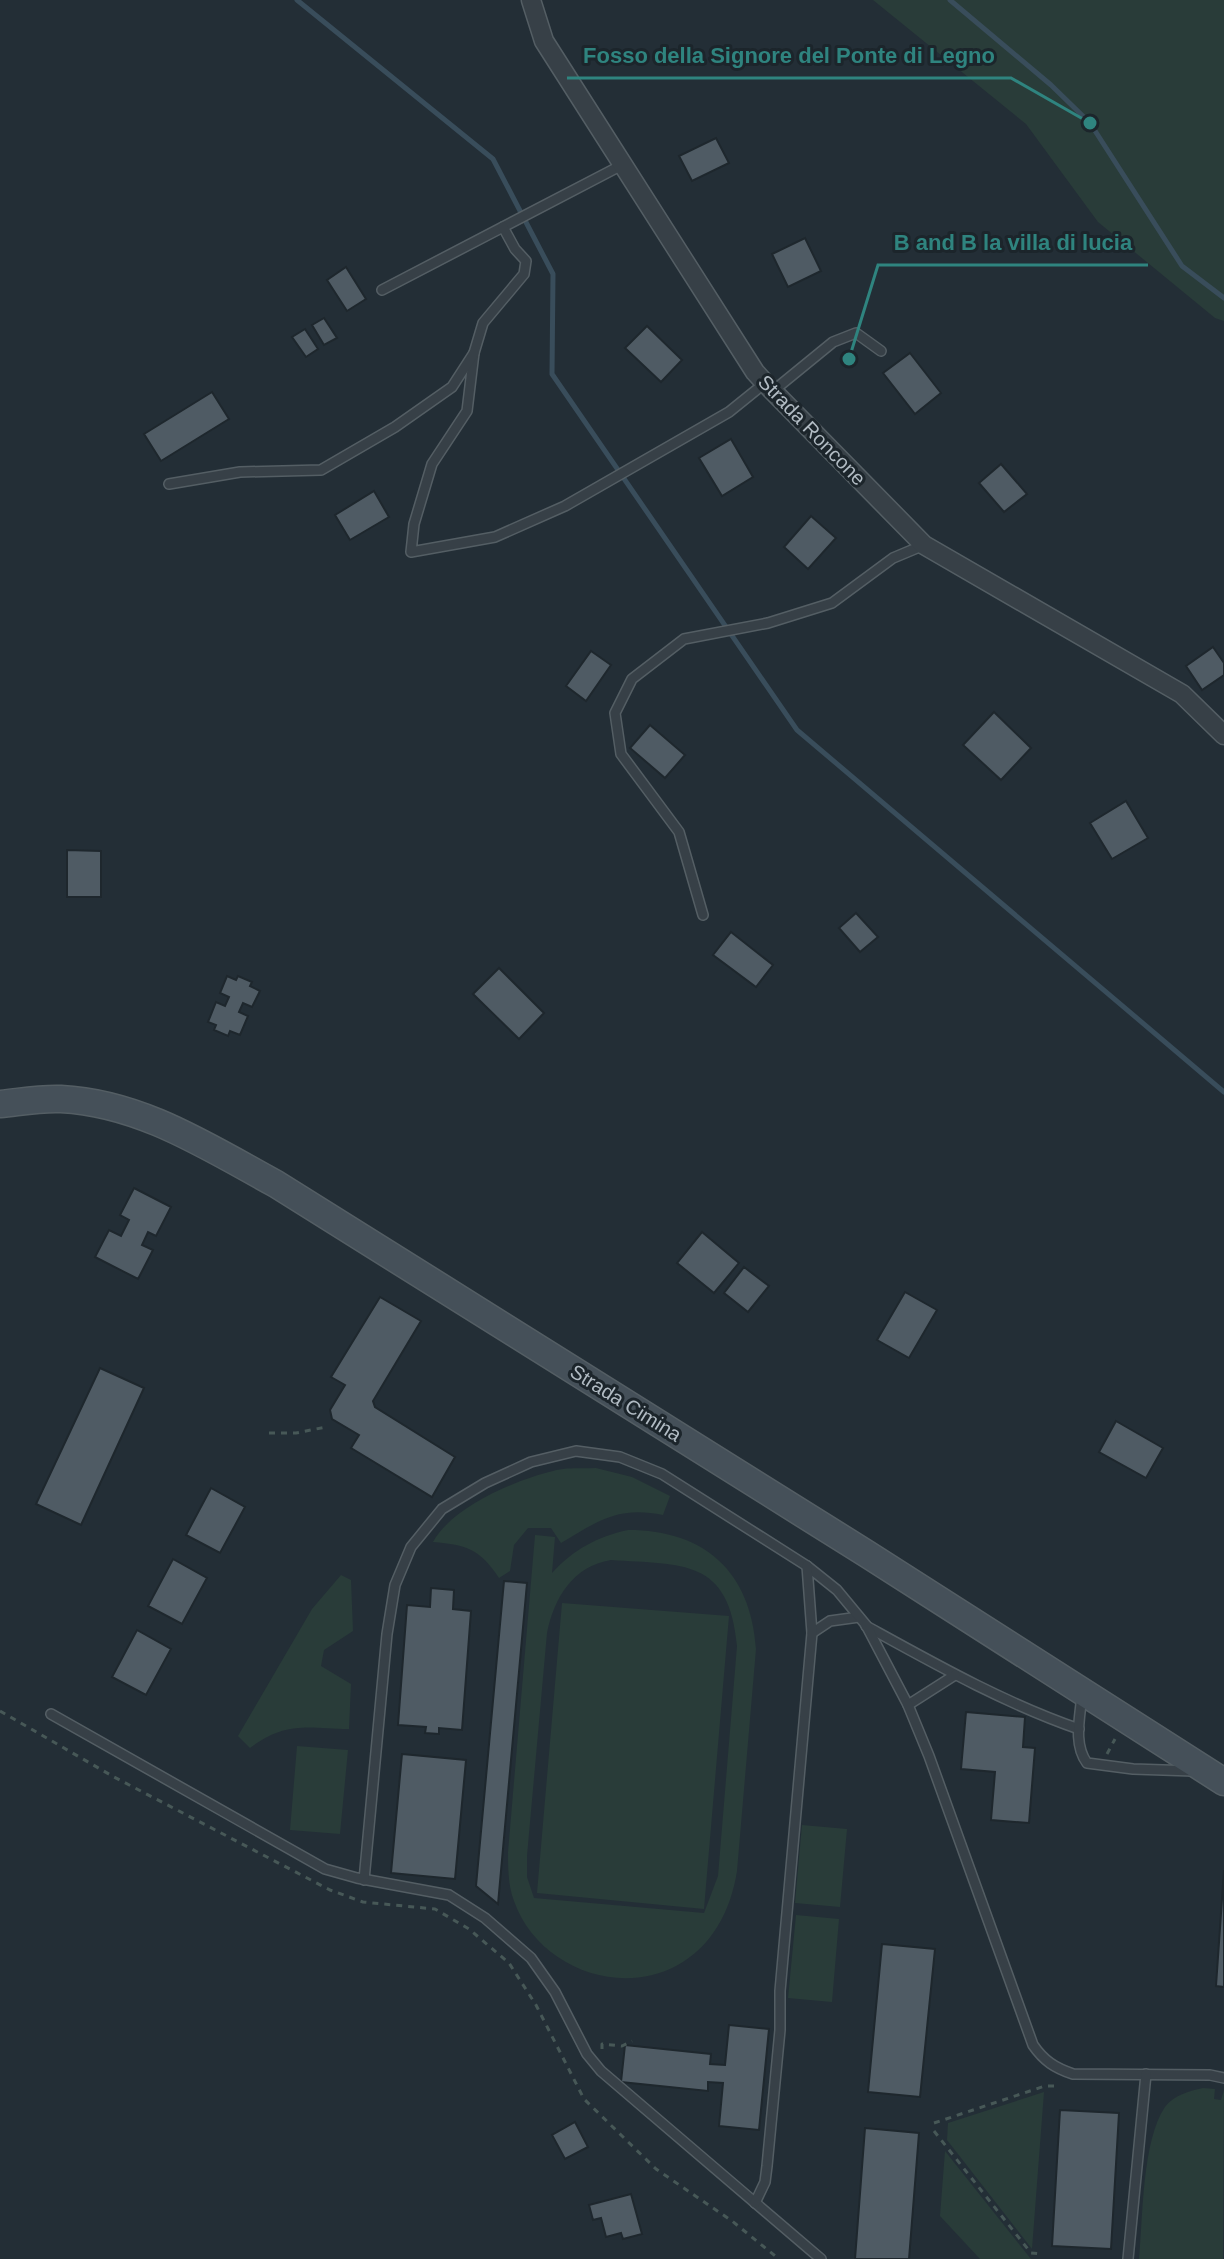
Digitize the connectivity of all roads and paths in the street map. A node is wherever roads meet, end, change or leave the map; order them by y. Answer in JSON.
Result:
{"nodes":[{"id":1,"x":531,"y":0,"type":"edge"},
{"id":2,"x":622,"y":165,"type":"junction"},
{"id":3,"x":503,"y":227,"type":"junction"},
{"id":4,"x":382,"y":290,"type":"dead end"},
{"id":5,"x":881,"y":351,"type":"dead end"},
{"id":6,"x":474,"y":353,"type":"junction"},
{"id":7,"x":769,"y":387,"type":"junction"},
{"id":8,"x":169,"y":484,"type":"dead end"},
{"id":9,"x":924,"y":545,"type":"junction"},
{"id":10,"x":1224,"y":735,"type":"edge"},
{"id":11,"x":703,"y":915,"type":"dead end"},
{"id":12,"x":0,"y":1104,"type":"edge"},
{"id":13,"x":326,"y":1427,"type":"dead end"},
{"id":14,"x":269,"y":1433,"type":"dead end"},
{"id":15,"x":807,"y":1566,"type":"junction"},
{"id":16,"x":862,"y":1621,"type":"junction"},
{"id":17,"x":812,"y":1633,"type":"junction"},
{"id":18,"x":955,"y":1675,"type":"junction"},
{"id":19,"x":1083,"y":1690,"type":"junction"},
{"id":20,"x":908,"y":1705,"type":"junction"},
{"id":21,"x":0,"y":1711,"type":"edge"},
{"id":22,"x":51,"y":1714,"type":"dead end"},
{"id":23,"x":1127,"y":1719,"type":"junction"},
{"id":24,"x":1079,"y":1729,"type":"junction"},
{"id":25,"x":1100,"y":1766,"type":"junction"},
{"id":26,"x":1216,"y":1777,"type":"edge"},
{"id":27,"x":364,"y":1880,"type":"junction"},
{"id":28,"x":632,"y":2041,"type":"dead end"},
{"id":29,"x":601,"y":2071,"type":"junction"},
{"id":30,"x":1146,"y":2074,"type":"junction"},
{"id":31,"x":1224,"y":2078,"type":"edge"},
{"id":32,"x":1055,"y":2086,"type":"dead end"},
{"id":33,"x":934,"y":2123,"type":"dead end"},
{"id":34,"x":934,"y":2131,"type":"dead end"},
{"id":35,"x":755,"y":2203,"type":"junction"},
{"id":36,"x":1042,"y":2254,"type":"dead end"},
{"id":37,"x":779,"y":2259,"type":"edge"},
{"id":38,"x":821,"y":2259,"type":"edge"},
{"id":39,"x":1128,"y":2259,"type":"edge"}],
"edges":[{"from":1,"to":2,"type":"street","name":"Strada Roncone"},
{"from":2,"to":3,"type":"lane"},
{"from":2,"to":7,"type":"street","name":"Strada Roncone"},
{"from":3,"to":4,"type":"lane"},
{"from":3,"to":6,"type":"lane"},
{"from":5,"to":7,"type":"lane"},
{"from":6,"to":7,"type":"lane"},
{"from":6,"to":8,"type":"lane"},
{"from":7,"to":9,"type":"street","name":"Strada Roncone"},
{"from":9,"to":10,"type":"street","name":"Strada Roncone"},
{"from":9,"to":11,"type":"lane"},
{"from":12,"to":19,"type":"main road","name":"Strada Cimina"},
{"from":13,"to":14,"type":"path"},
{"from":15,"to":16,"type":"lane"},
{"from":15,"to":17,"type":"lane"},
{"from":15,"to":27,"type":"lane"},
{"from":16,"to":17,"type":"lane"},
{"from":16,"to":18,"type":"lane"},
{"from":16,"to":20,"type":"lane"},
{"from":17,"to":35,"type":"lane"},
{"from":18,"to":20,"type":"lane"},
{"from":18,"to":24,"type":"lane"},
{"from":19,"to":23,"type":"main road","name":"Strada Cimina"},
{"from":19,"to":24,"type":"lane"},
{"from":20,"to":30,"type":"lane"},
{"from":21,"to":37,"type":"path"},
{"from":22,"to":27,"type":"lane"},
{"from":23,"to":25,"type":"path"},
{"from":23,"to":26,"type":"main road","name":"Strada Cimina"},
{"from":24,"to":25,"type":"lane"},
{"from":25,"to":26,"type":"lane"},
{"from":27,"to":29,"type":"lane"},
{"from":28,"to":29,"type":"path"},
{"from":29,"to":35,"type":"lane"},
{"from":30,"to":31,"type":"lane"},
{"from":30,"to":39,"type":"lane"},
{"from":32,"to":33,"type":"path"},
{"from":34,"to":36,"type":"path"},
{"from":35,"to":38,"type":"lane"}]}
